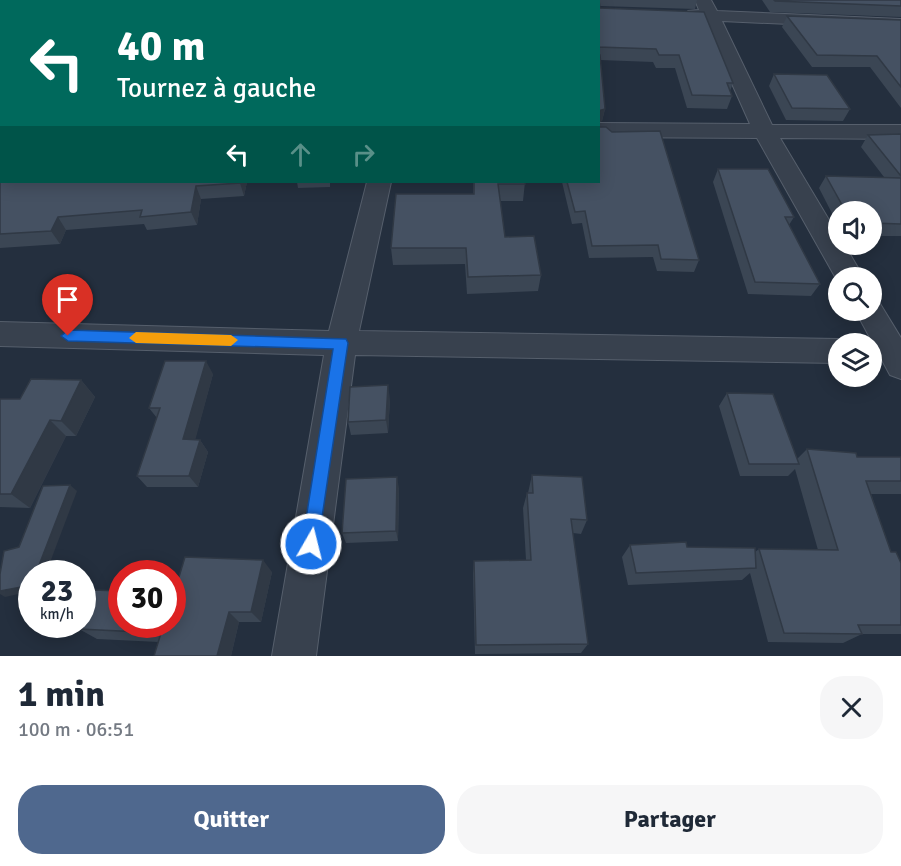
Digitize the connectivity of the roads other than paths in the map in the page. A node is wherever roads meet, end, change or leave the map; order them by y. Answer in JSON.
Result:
{"nodes":[{"id":1,"x":707,"y":8,"type":"edge"},
{"id":2,"x":678,"y":15,"type":"edge"},
{"id":3,"x":901,"y":24,"type":"edge"},
{"id":4,"x":600,"y":129,"type":"edge"},
{"id":5,"x":764,"y":130,"type":"junction"},
{"id":6,"x":901,"y":132,"type":"edge"},
{"id":7,"x":379,"y":183,"type":"edge"},
{"id":8,"x":844,"y":267,"type":"edge"},
{"id":9,"x":875,"y":321,"type":"edge"},
{"id":10,"x":0,"y":334,"type":"edge"},
{"id":11,"x":341,"y":343,"type":"junction"},
{"id":12,"x":828,"y":351,"type":"edge"},
{"id":13,"x":892,"y":355,"type":"edge"},
{"id":14,"x":294,"y":656,"type":"edge"}],
"edges":[{"from":1,"to":2,"type":"street"},
{"from":1,"to":3,"type":"street"},
{"from":1,"to":5,"type":"street"},
{"from":4,"to":5,"type":"street"},
{"from":5,"to":6,"type":"street"},
{"from":5,"to":8,"type":"street"},
{"from":7,"to":11,"type":"street"},
{"from":9,"to":13,"type":"street"},
{"from":10,"to":11,"type":"street"},
{"from":11,"to":12,"type":"street"},
{"from":11,"to":14,"type":"street"}]}
